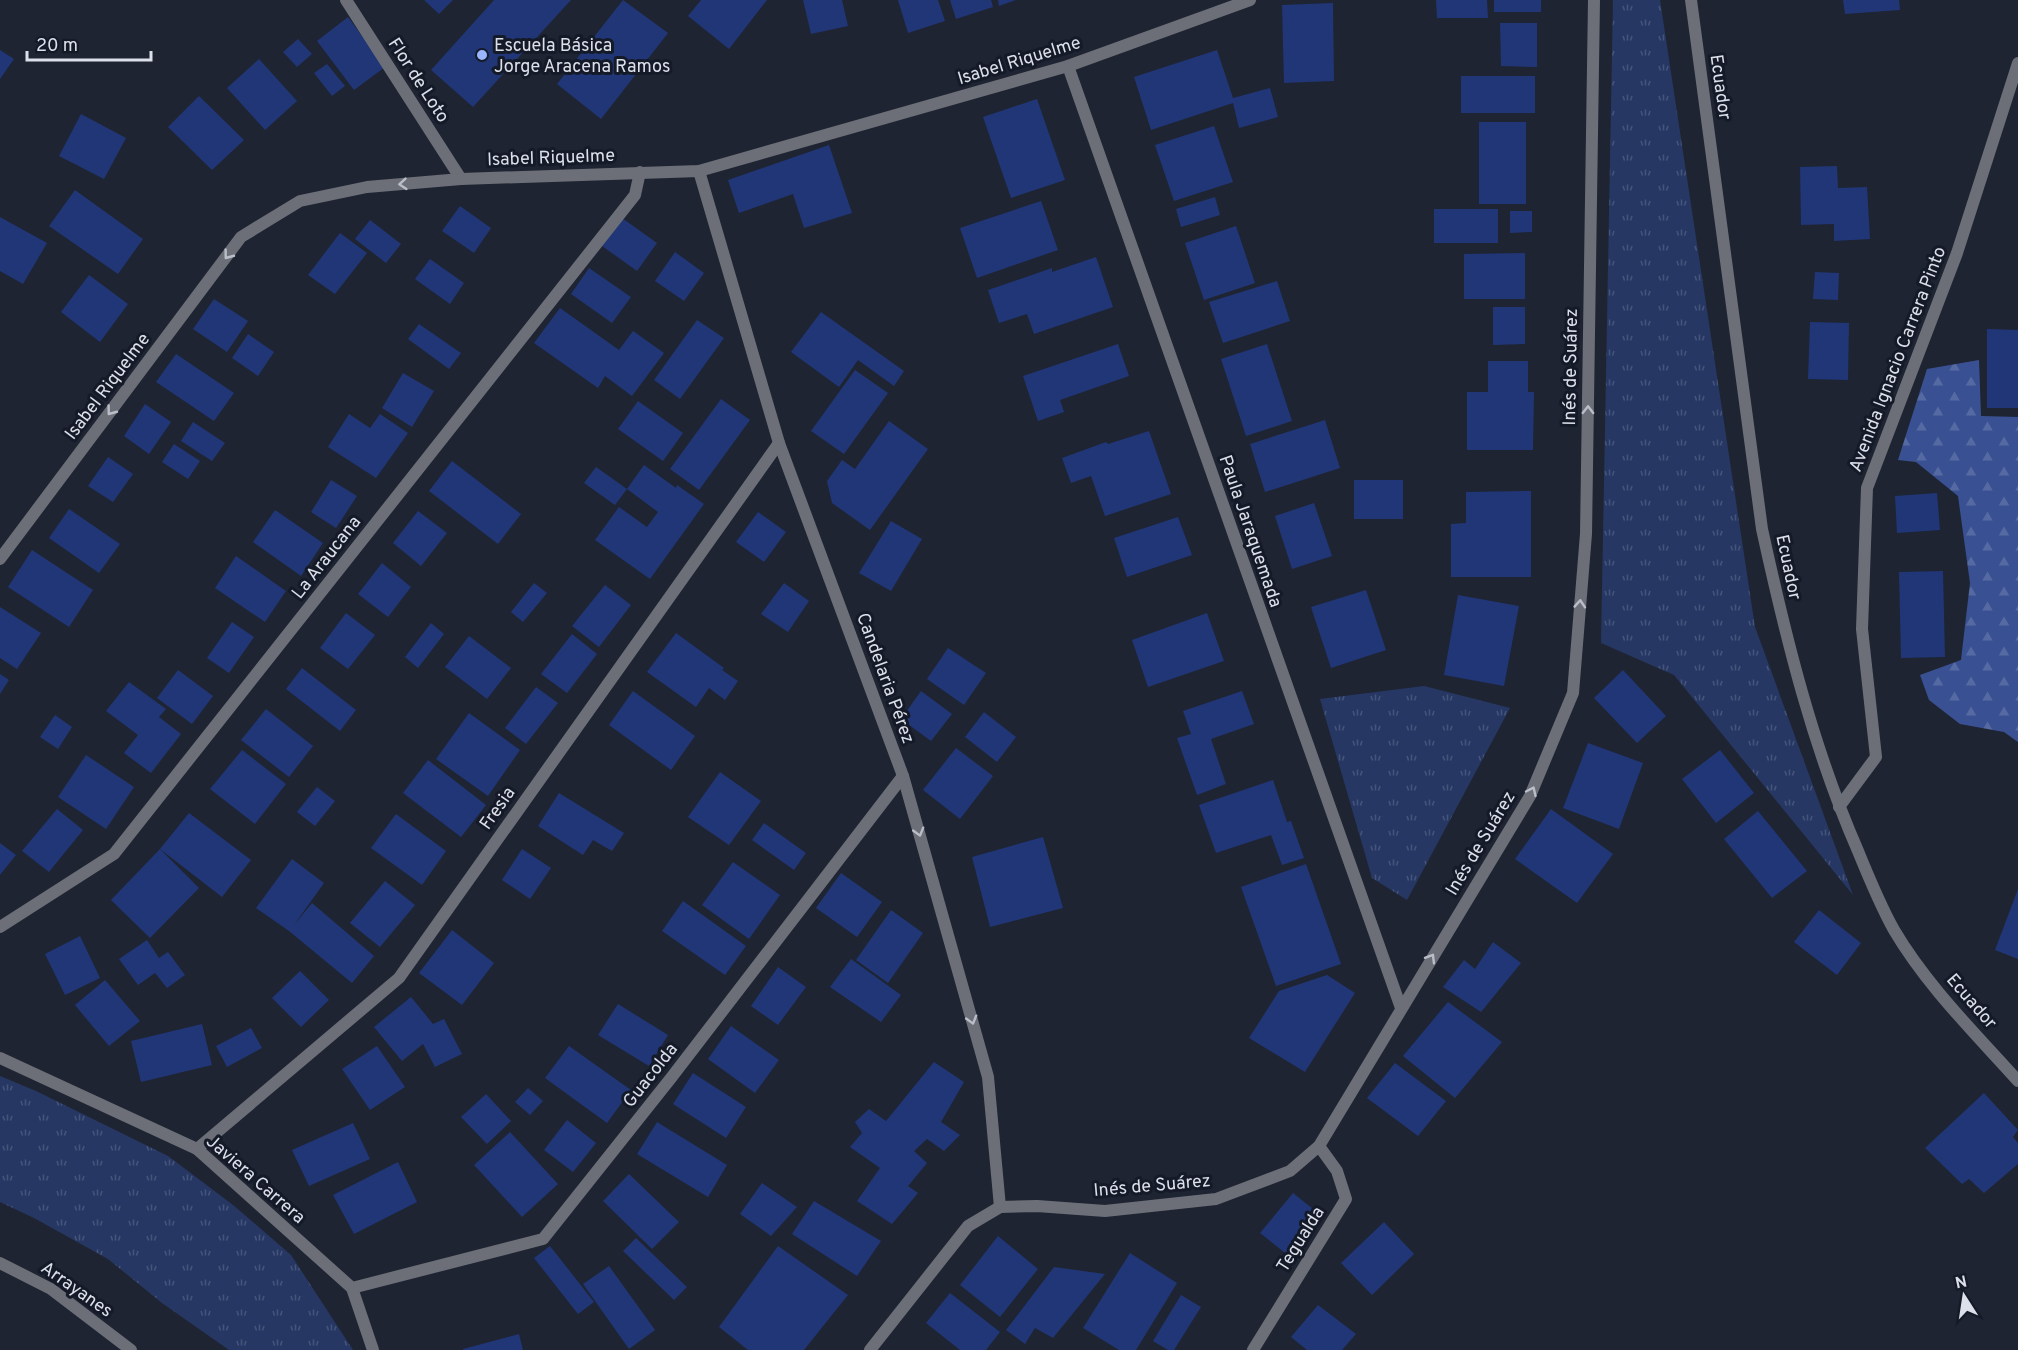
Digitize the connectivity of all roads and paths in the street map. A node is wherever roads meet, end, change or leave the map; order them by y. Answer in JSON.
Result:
{"nodes":[{"id":1,"x":346,"y":0,"type":"edge"},
{"id":2,"x":1250,"y":0,"type":"edge"},
{"id":3,"x":1594,"y":0,"type":"edge"},
{"id":4,"x":1691,"y":0,"type":"edge"},
{"id":5,"x":2018,"y":63,"type":"edge"},
{"id":6,"x":1068,"y":66,"type":"junction"},
{"id":7,"x":699,"y":171,"type":"junction"},
{"id":8,"x":640,"y":172,"type":"junction"},
{"id":9,"x":461,"y":179,"type":"junction"},
{"id":10,"x":779,"y":443,"type":"junction"},
{"id":11,"x":0,"y":559,"type":"edge"},
{"id":12,"x":903,"y":776,"type":"junction"},
{"id":13,"x":1839,"y":807,"type":"junction"},
{"id":14,"x":0,"y":927,"type":"edge"},
{"id":15,"x":1401,"y":1008,"type":"junction"},
{"id":16,"x":0,"y":1058,"type":"edge"},
{"id":17,"x":2018,"y":1081,"type":"edge"},
{"id":18,"x":1319,"y":1146,"type":"junction"},
{"id":19,"x":197,"y":1149,"type":"junction"},
{"id":20,"x":1000,"y":1207,"type":"junction"},
{"id":21,"x":0,"y":1263,"type":"edge"},
{"id":22,"x":352,"y":1288,"type":"junction"},
{"id":23,"x":131,"y":1350,"type":"edge"},
{"id":24,"x":373,"y":1350,"type":"edge"},
{"id":25,"x":870,"y":1350,"type":"edge"},
{"id":26,"x":1253,"y":1350,"type":"edge"}],
"edges":[{"from":1,"to":9,"type":"street","name":"Flor de Loto"},
{"from":2,"to":6,"type":"street","name":"Isabel Riquelme"},
{"from":15,"to":3,"type":"street","name":"Inés de Suárez","one_way":true},
{"from":4,"to":13,"type":"street","name":"Ecuador"},
{"from":5,"to":13,"type":"street","name":"Avenida Ignacio Carrera Pinto"},
{"from":6,"to":7,"type":"street","name":"Isabel Riquelme"},
{"from":6,"to":15,"type":"street","name":"Paula Jaraquemada"},
{"from":7,"to":8,"type":"street","name":"Isabel Riquelme"},
{"from":7,"to":10,"type":"street","name":"Candelaria Pérez"},
{"from":8,"to":9,"type":"street","name":"Isabel Riquelme"},
{"from":8,"to":14,"type":"street","name":"La Araucana"},
{"from":9,"to":11,"type":"street","name":"Isabel Riquelme","one_way":true},
{"from":10,"to":12,"type":"street","name":"Candelaria Pérez"},
{"from":10,"to":19,"type":"street","name":"Fresia"},
{"from":12,"to":20,"type":"street","name":"Candelaria Pérez","one_way":true},
{"from":12,"to":22,"type":"street","name":"Guacolda"},
{"from":13,"to":17,"type":"street","name":"Ecuador"},
{"from":15,"to":18,"type":"street","name":"Inés de Suárez"},
{"from":16,"to":19,"type":"street","name":"Javiera Carrera"},
{"from":18,"to":20,"type":"street","name":"Inés de Suárez"},
{"from":18,"to":26,"type":"street","name":"Tegualda"},
{"from":19,"to":22,"type":"street","name":"Javiera Carrera"},
{"from":20,"to":25,"type":"street","name":"Inés de Suárez"},
{"from":21,"to":23,"type":"street","name":"Arrayanes"},
{"from":22,"to":24,"type":"street","name":"Javiera Carrera"}]}
